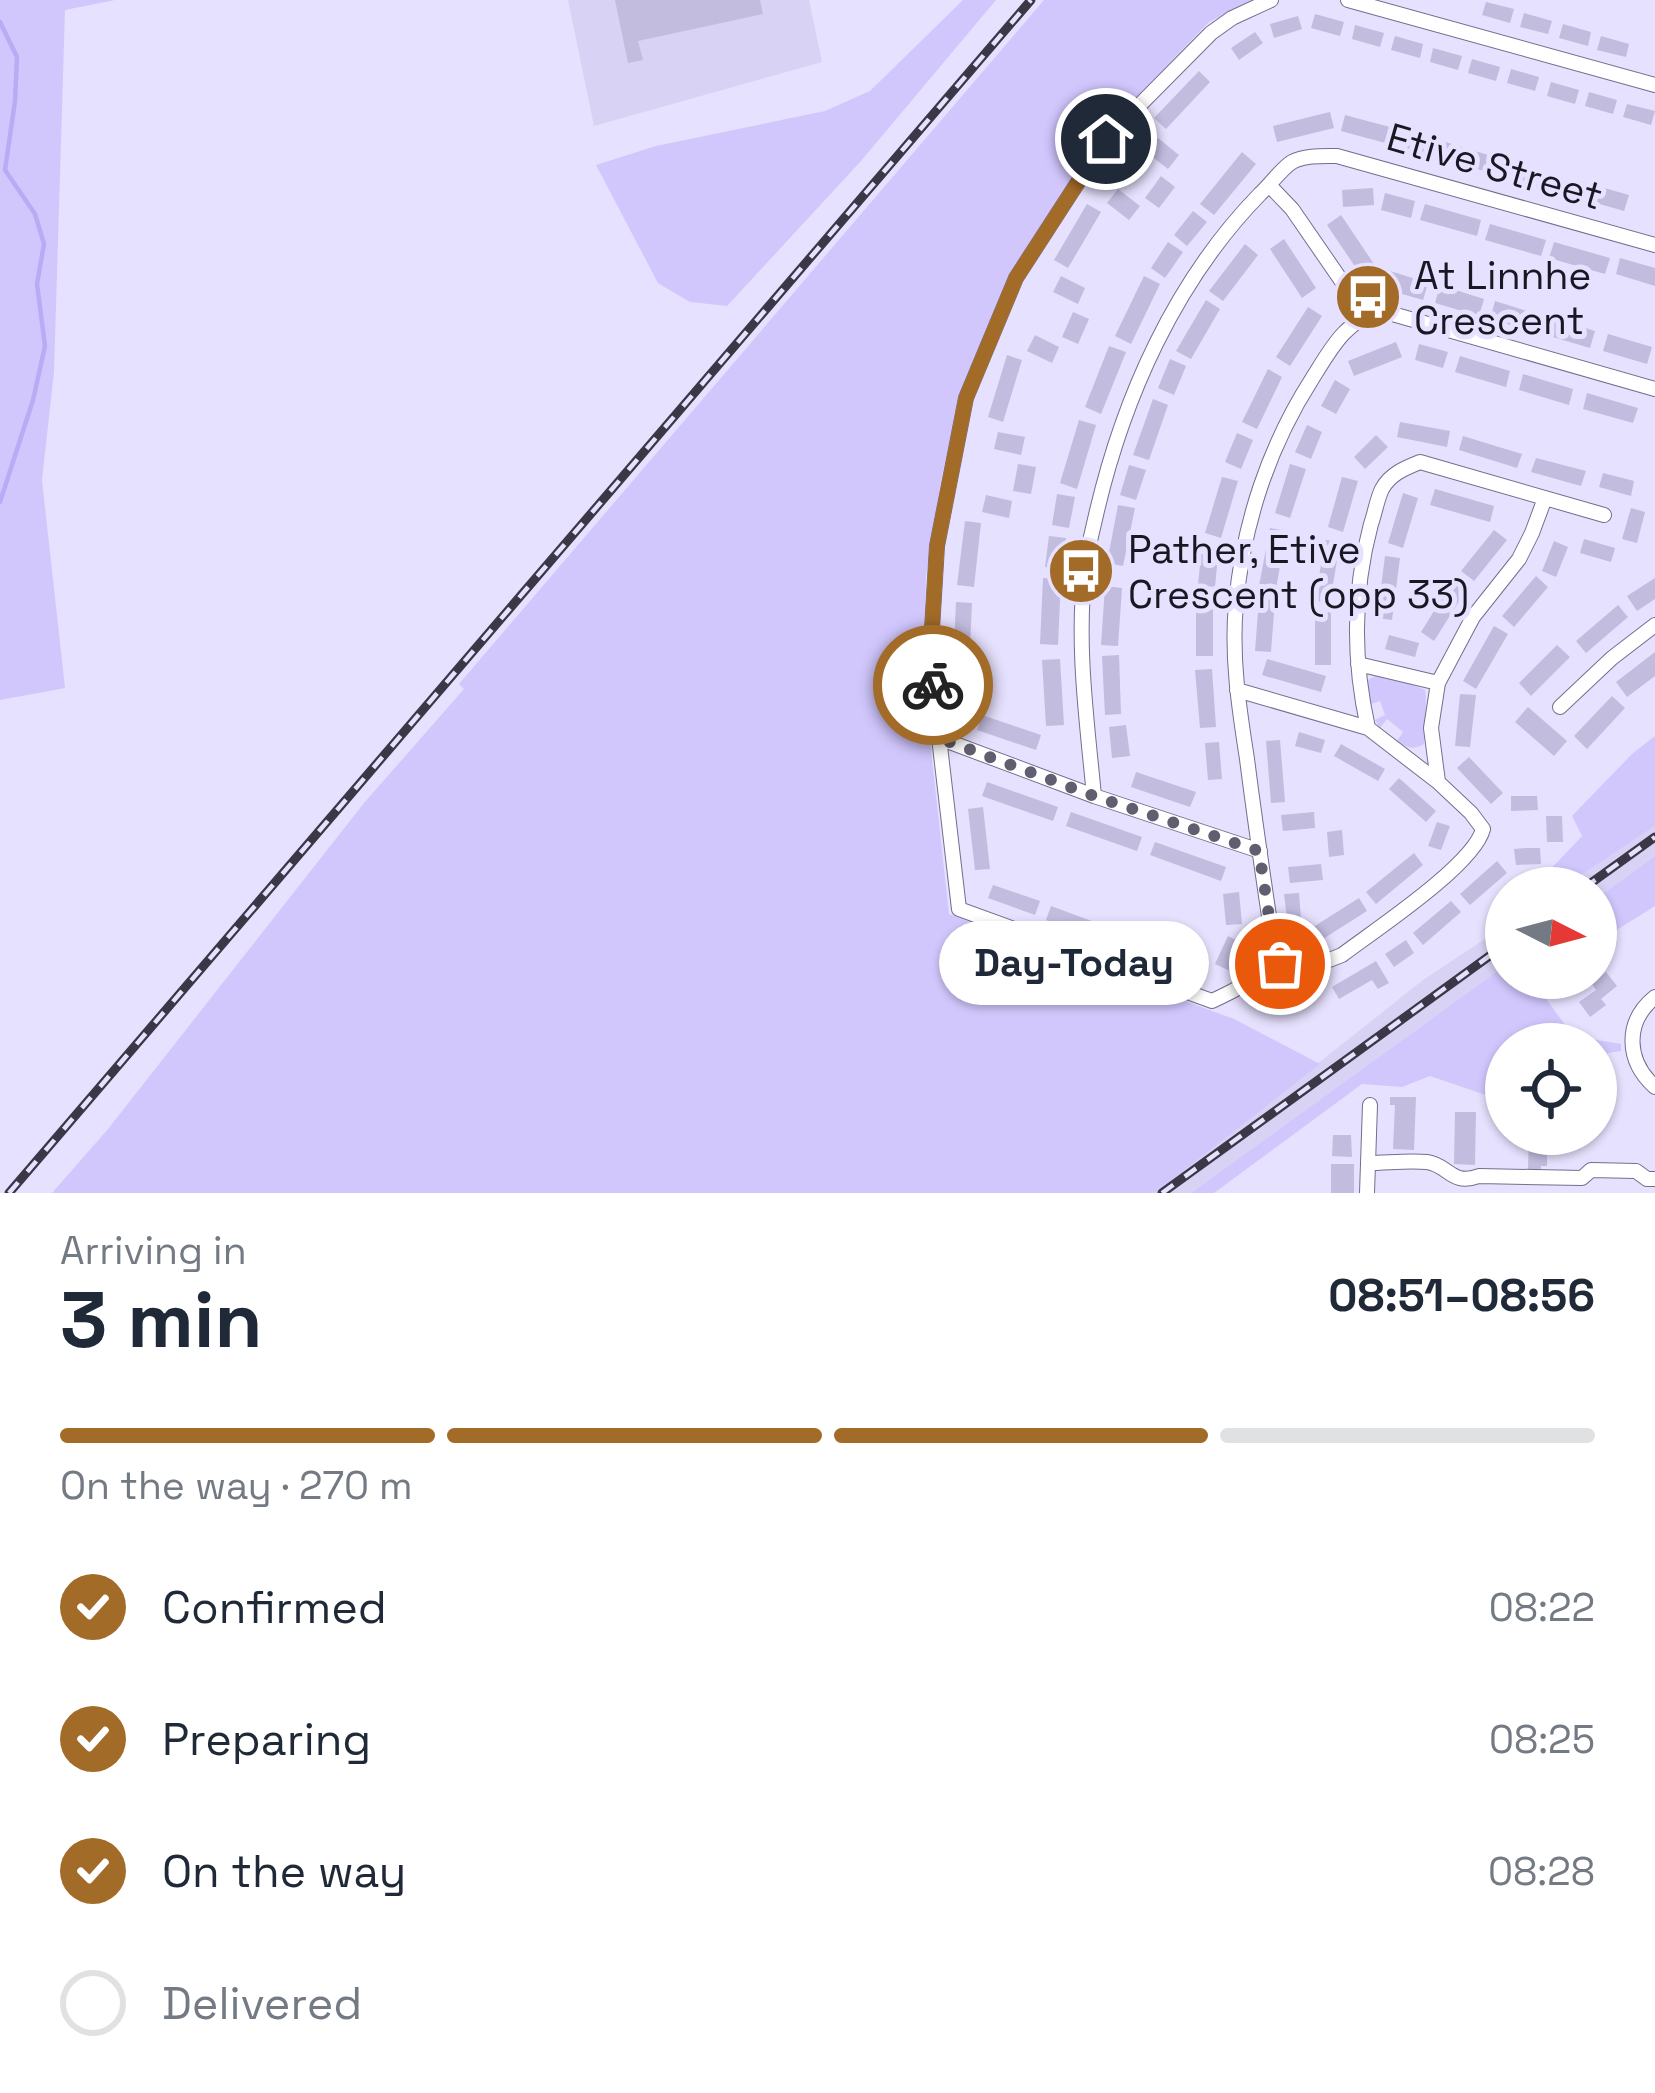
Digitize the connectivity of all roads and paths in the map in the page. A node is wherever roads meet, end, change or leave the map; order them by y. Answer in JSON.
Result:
{"nodes":[{"id":1,"x":1271,"y":0,"type":"edge"},
{"id":2,"x":1348,"y":0,"type":"edge"},
{"id":3,"x":1655,"y":85,"type":"edge"},
{"id":4,"x":1269,"y":185,"type":"junction"},
{"id":5,"x":1655,"y":245,"type":"edge"},
{"id":6,"x":1365,"y":315,"type":"junction"},
{"id":7,"x":1655,"y":389,"type":"edge"},
{"id":8,"x":1545,"y":498,"type":"junction"},
{"id":9,"x":1604,"y":515,"type":"dead end"},
{"id":10,"x":1655,"y":625,"type":"edge"},
{"id":11,"x":1358,"y":664,"type":"junction"},
{"id":12,"x":1438,"y":683,"type":"junction"},
{"id":13,"x":1237,"y":690,"type":"junction"},
{"id":14,"x":1560,"y":707,"type":"dead end"},
{"id":15,"x":1368,"y":728,"type":"junction"},
{"id":16,"x":939,"y":738,"type":"junction"},
{"id":17,"x":1438,"y":782,"type":"junction"},
{"id":18,"x":1094,"y":796,"type":"junction"},
{"id":19,"x":1259,"y":851,"type":"junction"},
{"id":20,"x":1266,"y":956,"type":"junction"},
{"id":21,"x":1655,"y":997,"type":"edge"},
{"id":22,"x":1655,"y":1087,"type":"edge"},
{"id":23,"x":1370,"y":1105,"type":"dead end"},
{"id":24,"x":1368,"y":1163,"type":"junction"},
{"id":25,"x":1655,"y":1179,"type":"edge"},
{"id":26,"x":1367,"y":1193,"type":"edge"}],
"edges":[{"from":1,"to":16,"type":"street"},
{"from":2,"to":3,"type":"street"},
{"from":4,"to":5,"type":"street","name":"Etive Street"},
{"from":4,"to":6,"type":"street"},
{"from":4,"to":18,"type":"street"},
{"from":6,"to":7,"type":"street"},
{"from":6,"to":13,"type":"street"},
{"from":8,"to":9,"type":"street"},
{"from":8,"to":11,"type":"street"},
{"from":8,"to":12,"type":"street"},
{"from":10,"to":14,"type":"street"},
{"from":11,"to":12,"type":"street"},
{"from":11,"to":15,"type":"street"},
{"from":12,"to":17,"type":"street"},
{"from":13,"to":15,"type":"street"},
{"from":13,"to":19,"type":"street"},
{"from":15,"to":17,"type":"street"},
{"from":16,"to":18,"type":"street"},
{"from":16,"to":20,"type":"street"},
{"from":17,"to":20,"type":"street"},
{"from":18,"to":19,"type":"street"},
{"from":19,"to":20,"type":"street"},
{"from":21,"to":22,"type":"street"},
{"from":23,"to":24,"type":"street"},
{"from":24,"to":25,"type":"street"},
{"from":24,"to":26,"type":"street"}]}
